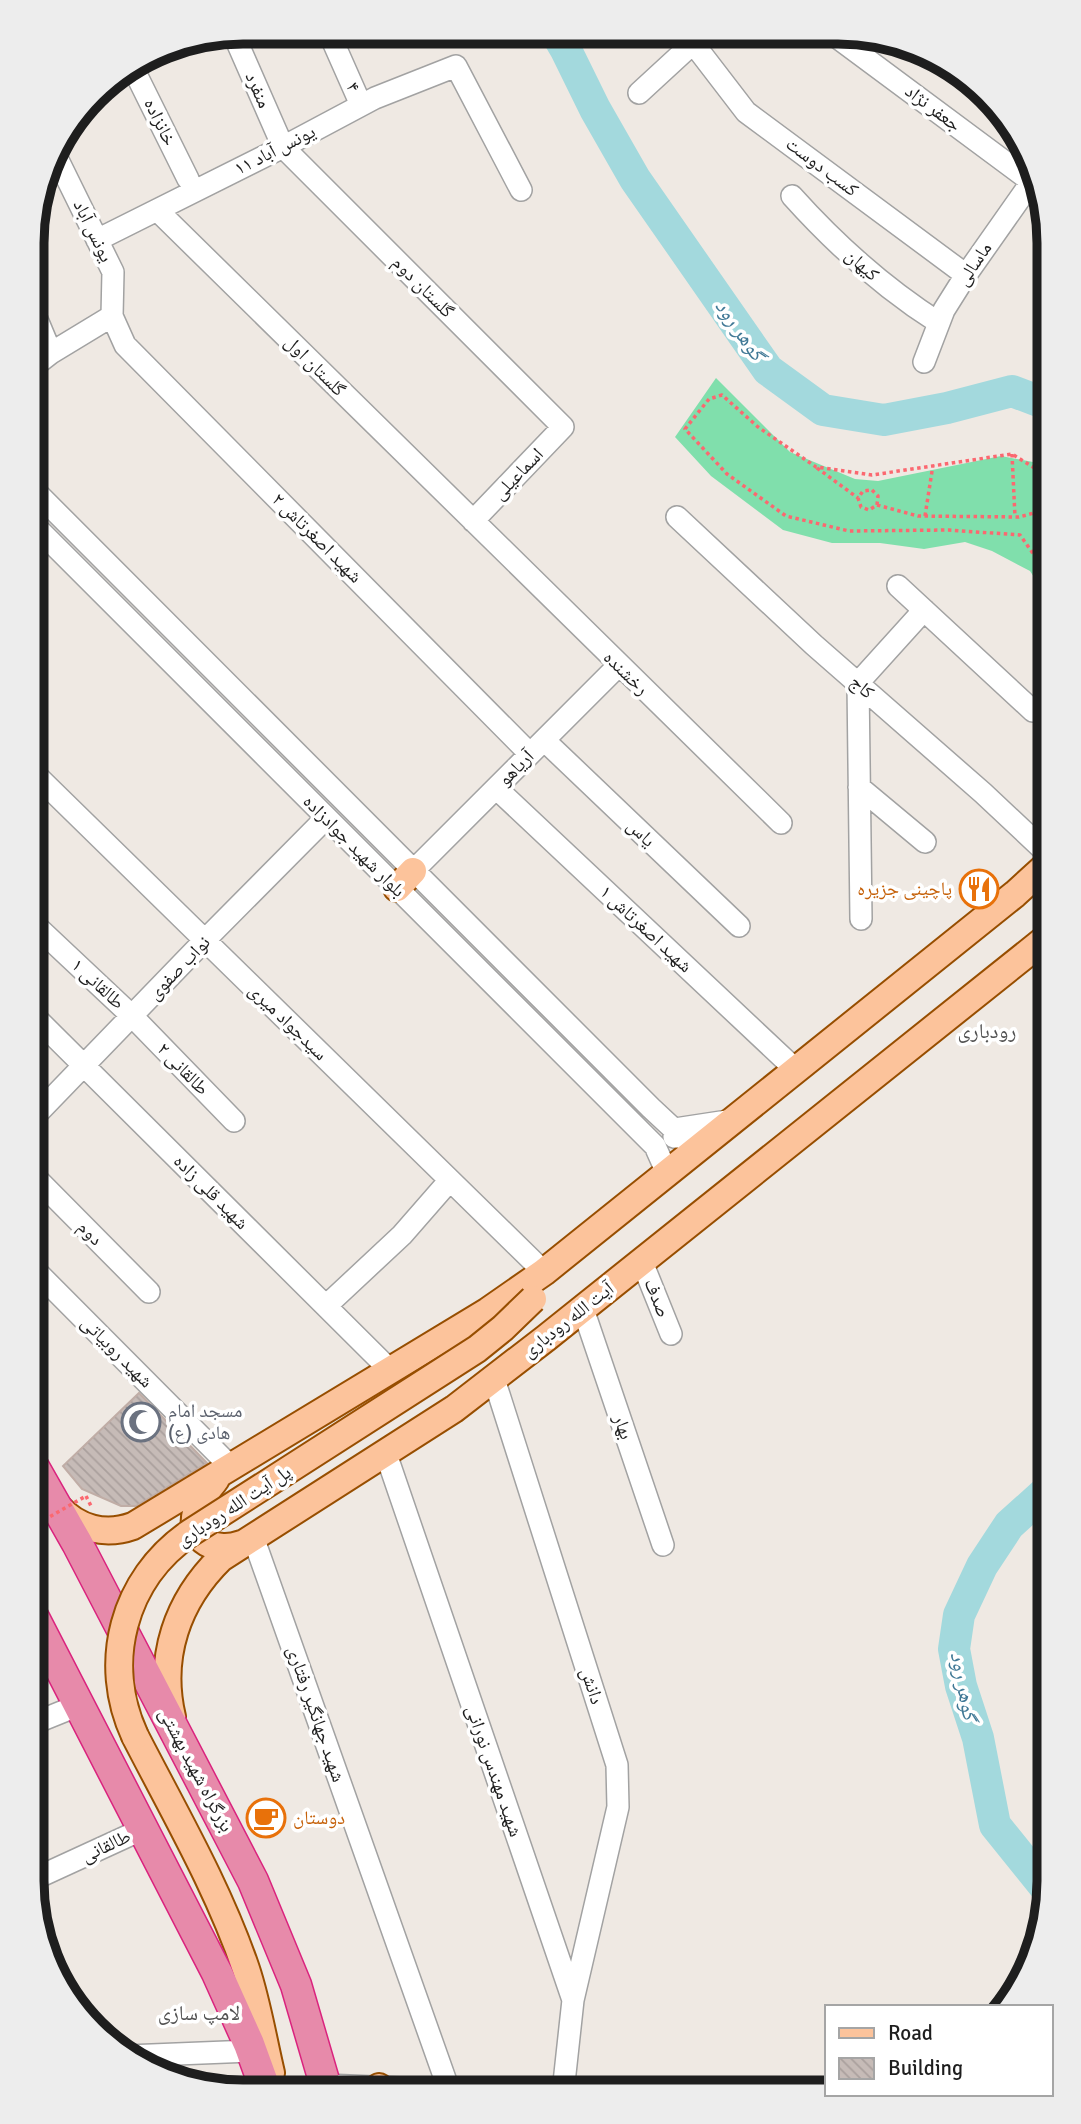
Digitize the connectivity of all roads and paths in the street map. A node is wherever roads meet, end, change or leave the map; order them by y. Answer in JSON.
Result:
{"nodes":[{"id":1,"x":238,"y":44,"type":"edge"},
{"id":2,"x":334,"y":44,"type":"edge"},
{"id":3,"x":693,"y":44,"type":"edge"},
{"id":4,"x":701,"y":44,"type":"edge"},
{"id":5,"x":847,"y":44,"type":"edge"},
{"id":6,"x":136,"y":75,"type":"edge"},
{"id":7,"x":639,"y":93,"type":"dead end"},
{"id":8,"x":361,"y":105,"type":"junction"},
{"id":9,"x":283,"y":147,"type":"junction"},
{"id":10,"x":60,"y":164,"type":"edge"},
{"id":11,"x":1023,"y":169,"type":"edge"},
{"id":12,"x":188,"y":178,"type":"dead end"},
{"id":13,"x":1029,"y":187,"type":"edge"},
{"id":14,"x":521,"y":190,"type":"dead end"},
{"id":15,"x":792,"y":196,"type":"dead end"},
{"id":16,"x":158,"y":211,"type":"junction"},
{"id":17,"x":97,"y":240,"type":"junction"},
{"id":18,"x":966,"y":275,"type":"junction"},
{"id":19,"x":113,"y":316,"type":"junction"},
{"id":20,"x":939,"y":323,"type":"junction"},
{"id":21,"x":44,"y":337,"type":"edge"},
{"id":22,"x":51,"y":354,"type":"junction"},
{"id":23,"x":44,"y":359,"type":"edge"},
{"id":24,"x":925,"y":362,"type":"dead end"},
{"id":25,"x":563,"y":427,"type":"joint"},
{"id":26,"x":1012,"y":454,"type":"junction"},
{"id":27,"x":933,"y":465,"type":"junction"},
{"id":28,"x":816,"y":467,"type":"junction"},
{"id":29,"x":1037,"y":470,"type":"edge"},
{"id":30,"x":858,"y":498,"type":"junction"},
{"id":31,"x":44,"y":501,"type":"edge"},
{"id":32,"x":877,"y":505,"type":"junction"},
{"id":33,"x":1037,"y":512,"type":"edge"},
{"id":34,"x":925,"y":516,"type":"junction"},
{"id":35,"x":677,"y":517,"type":"dead end"},
{"id":36,"x":1015,"y":517,"type":"junction"},
{"id":37,"x":473,"y":521,"type":"junction"},
{"id":38,"x":44,"y":535,"type":"edge"},
{"id":39,"x":1037,"y":558,"type":"edge"},
{"id":40,"x":898,"y":586,"type":"dead end"},
{"id":41,"x":924,"y":610,"type":"junction"},
{"id":42,"x":618,"y":665,"type":"junction"},
{"id":43,"x":858,"y":683,"type":"junction"},
{"id":44,"x":1032,"y":711,"type":"dead end"},
{"id":45,"x":537,"y":747,"type":"junction"},
{"id":46,"x":44,"y":783,"type":"edge"},
{"id":47,"x":859,"y":787,"type":"junction"},
{"id":48,"x":496,"y":788,"type":"junction"},
{"id":49,"x":326,"y":818,"type":"junction"},
{"id":50,"x":781,"y":823,"type":"dead end"},
{"id":51,"x":925,"y":842,"type":"dead end"},
{"id":52,"x":1037,"y":844,"type":"edge"},
{"id":53,"x":1037,"y":874,"type":"edge"},
{"id":54,"x":405,"y":880,"type":"junction"},
{"id":55,"x":861,"y":919,"type":"dead end"},
{"id":56,"x":738,"y":926,"type":"dead end"},
{"id":57,"x":44,"y":933,"type":"edge"},
{"id":58,"x":205,"y":940,"type":"junction"},
{"id":59,"x":1037,"y":946,"type":"edge"},
{"id":60,"x":133,"y":1017,"type":"junction"},
{"id":61,"x":44,"y":1026,"type":"edge"},
{"id":62,"x":85,"y":1066,"type":"junction"},
{"id":63,"x":796,"y":1070,"type":"junction"},
{"id":64,"x":44,"y":1107,"type":"edge"},
{"id":65,"x":734,"y":1120,"type":"junction"},
{"id":66,"x":234,"y":1121,"type":"dead end"},
{"id":67,"x":675,"y":1129,"type":"junction"},
{"id":68,"x":655,"y":1146,"type":"junction"},
{"id":69,"x":696,"y":1150,"type":"junction"},
{"id":70,"x":667,"y":1174,"type":"junction"},
{"id":71,"x":450,"y":1180,"type":"junction"},
{"id":72,"x":44,"y":1186,"type":"edge"},
{"id":73,"x":603,"y":1225,"type":"junction"},
{"id":74,"x":642,"y":1262,"type":"junction"},
{"id":75,"x":544,"y":1272,"type":"junction"},
{"id":76,"x":44,"y":1279,"type":"edge"},
{"id":77,"x":149,"y":1292,"type":"dead end"},
{"id":78,"x":326,"y":1306,"type":"junction"},
{"id":79,"x":583,"y":1309,"type":"junction"},
{"id":80,"x":671,"y":1335,"type":"dead end"},
{"id":81,"x":390,"y":1370,"type":"junction"},
{"id":82,"x":494,"y":1379,"type":"junction"},
{"id":83,"x":386,"y":1454,"type":"junction"},
{"id":84,"x":226,"y":1469,"type":"junction"},
{"id":85,"x":44,"y":1485,"type":"edge"},
{"id":86,"x":86,"y":1496,"type":"dead end"},
{"id":87,"x":54,"y":1502,"type":"junction"},
{"id":88,"x":44,"y":1520,"type":"edge"},
{"id":89,"x":247,"y":1540,"type":"junction"},
{"id":90,"x":663,"y":1545,"type":"dead end"},
{"id":91,"x":44,"y":1637,"type":"edge"},
{"id":92,"x":79,"y":1705,"type":"junction"},
{"id":93,"x":44,"y":1719,"type":"edge"},
{"id":94,"x":178,"y":1736,"type":"junction"},
{"id":95,"x":142,"y":1829,"type":"junction"},
{"id":96,"x":44,"y":1874,"type":"edge"},
{"id":97,"x":573,"y":2000,"type":"junction"},
{"id":98,"x":251,"y":2051,"type":"junction"},
{"id":99,"x":146,"y":2055,"type":"edge"},
{"id":100,"x":262,"y":2080,"type":"edge"},
{"id":101,"x":273,"y":2080,"type":"edge"},
{"id":102,"x":324,"y":2080,"type":"edge"},
{"id":103,"x":445,"y":2080,"type":"edge"},
{"id":104,"x":564,"y":2080,"type":"edge"}],
"edges":[{"from":1,"to":9,"type":"street","name":"منفرد"},
{"from":2,"to":8,"type":"street","name":"۴"},
{"from":3,"to":7,"type":"street"},
{"from":4,"to":18,"type":"street","name":"کسب دوست"},
{"from":5,"to":11,"type":"street","name":"جعفر نژاد"},
{"from":6,"to":12,"type":"street","name":"خانزاده"},
{"from":8,"to":9,"type":"street","name":"یونس آباد ۱۱"},
{"from":8,"to":14,"type":"street","name":"یونس آباد ۱۱"},
{"from":9,"to":16,"type":"street","name":"یونس آباد ۱۱"},
{"from":9,"to":25,"type":"street","name":"گلستان دوم"},
{"from":10,"to":17,"type":"street","name":"یونس آباد"},
{"from":13,"to":18,"type":"street","name":"ماسالی"},
{"from":15,"to":20,"type":"street","name":"کیهان"},
{"from":16,"to":17,"type":"street","name":"یونس آباد ۱۱"},
{"from":16,"to":37,"type":"street","name":"گلستان اول"},
{"from":17,"to":19,"type":"street","name":"یونس آباد"},
{"from":18,"to":20,"type":"street","name":"ماسالی"},
{"from":19,"to":22,"type":"street"},
{"from":19,"to":45,"type":"street","name":"شهید اصغرتاش ۲"},
{"from":20,"to":24,"type":"street","name":"ماسالی"},
{"from":21,"to":22,"type":"street"},
{"from":22,"to":23,"type":"street"},
{"from":25,"to":37,"type":"street","name":"اسماعیلی"},
{"from":26,"to":27,"type":"path"},
{"from":26,"to":29,"type":"path"},
{"from":26,"to":36,"type":"path"},
{"from":27,"to":28,"type":"path"},
{"from":27,"to":34,"type":"path"},
{"from":28,"to":30,"type":"path"},
{"from":28,"to":39,"type":"path"},
{"from":30,"to":32,"type":"path"},
{"from":30,"to":32,"type":"path"},
{"from":31,"to":54,"type":"street"},
{"from":32,"to":34,"type":"path"},
{"from":33,"to":36,"type":"path"},
{"from":34,"to":36,"type":"path"},
{"from":35,"to":43,"type":"street","name":"کاج"},
{"from":37,"to":42,"type":"street","name":"رخشنده"},
{"from":38,"to":49,"type":"street","name":"بلوار شهید جوادزاده"},
{"from":40,"to":41,"type":"street"},
{"from":41,"to":43,"type":"street"},
{"from":41,"to":44,"type":"street"},
{"from":42,"to":45,"type":"street","name":"آریاهو"},
{"from":42,"to":50,"type":"street","name":"رخشنده"},
{"from":43,"to":47,"type":"street"},
{"from":43,"to":52,"type":"street","name":"کاج"},
{"from":45,"to":48,"type":"street","name":"آریاهو"},
{"from":45,"to":56,"type":"street","name":"یاس"},
{"from":46,"to":58,"type":"street","name":"سیدجواد میری"},
{"from":47,"to":51,"type":"street"},
{"from":47,"to":55,"type":"street"},
{"from":48,"to":54,"type":"street","name":"آریاهو"},
{"from":48,"to":63,"type":"street","name":"شهید اصغرتاش ۱"},
{"from":49,"to":54,"type":"street","name":"بلوار شهید جوادزاده"},
{"from":49,"to":58,"type":"street","name":"نواب صفوی"},
{"from":53,"to":63,"type":"main road"},
{"from":54,"to":67,"type":"street","name":"بلوار شهید جوادزاده"},
{"from":54,"to":68,"type":"street","name":"بلوار شهید جوادزاده"},
{"from":57,"to":60,"type":"street","name":"طالقانی ۱"},
{"from":58,"to":60,"type":"street","name":"نواب صفوی"},
{"from":58,"to":71,"type":"street","name":"سیدجواد میری"},
{"from":59,"to":74,"type":"main road","name":"آیت الله رودباری"},
{"from":60,"to":62,"type":"street","name":"نواب صفوی"},
{"from":60,"to":66,"type":"street","name":"طالقانی ۲"},
{"from":61,"to":62,"type":"street","name":"شهید قلی زاده"},
{"from":62,"to":64,"type":"street","name":"نواب صفوی"},
{"from":62,"to":78,"type":"street","name":"شهید قلی زاده"},
{"from":63,"to":65,"type":"main road"},
{"from":65,"to":67,"type":"street"},
{"from":65,"to":69,"type":"main road"},
{"from":67,"to":68,"type":"street"},
{"from":67,"to":69,"type":"street","name":"بلوار شهید جوادزاده"},
{"from":68,"to":70,"type":"street","name":"بلوار شهید جوادزاده"},
{"from":69,"to":70,"type":"main road"},
{"from":70,"to":73,"type":"main road"},
{"from":71,"to":75,"type":"street","name":"سیدجواد میری"},
{"from":71,"to":78,"type":"street"},
{"from":72,"to":77,"type":"street","name":"دوم"},
{"from":73,"to":75,"type":"main road"},
{"from":73,"to":101,"type":"main road","name":"پل آیت الله رودباری","bridge":true},
{"from":74,"to":79,"type":"main road","name":"آیت الله رودباری"},
{"from":74,"to":80,"type":"street","name":"صدف"},
{"from":75,"to":81,"type":"main road"},
{"from":76,"to":84,"type":"street","name":"شهید روبیاتی"},
{"from":78,"to":81,"type":"street","name":"شهید قلی زاده"},
{"from":79,"to":82,"type":"main road","name":"آیت الله رودباری"},
{"from":79,"to":90,"type":"street","name":"بهار"},
{"from":81,"to":84,"type":"main road"},
{"from":82,"to":83,"type":"main road","name":"آیت الله رودباری"},
{"from":82,"to":97,"type":"street","name":"دانش"},
{"from":83,"to":89,"type":"main road","name":"آیت الله رودباری"},
{"from":83,"to":97,"type":"street","name":"شهید مهندس نورانی"},
{"from":84,"to":87,"type":"main road"},
{"from":84,"to":89,"type":"main road"},
{"from":85,"to":87,"type":"highway","name":"بزرگراه شهید بهشتی"},
{"from":86,"to":88,"type":"path","bridge":true},
{"from":87,"to":94,"type":"highway","name":"بزرگراه شهید بهشتی"},
{"from":89,"to":94,"type":"main road","name":"آیت الله رودباری"},
{"from":89,"to":103,"type":"street","name":"شهید جهانگیر رفتاری"},
{"from":91,"to":92,"type":"highway"},
{"from":92,"to":93,"type":"street"},
{"from":92,"to":95,"type":"highway"},
{"from":94,"to":102,"type":"highway","name":"بزرگراه شهید بهشتی"},
{"from":95,"to":96,"type":"street","name":"طالقانی"},
{"from":95,"to":98,"type":"highway"},
{"from":97,"to":104,"type":"street","name":"شهید مهندس نورانی"},
{"from":98,"to":99,"type":"street"},
{"from":98,"to":100,"type":"highway"}]}
